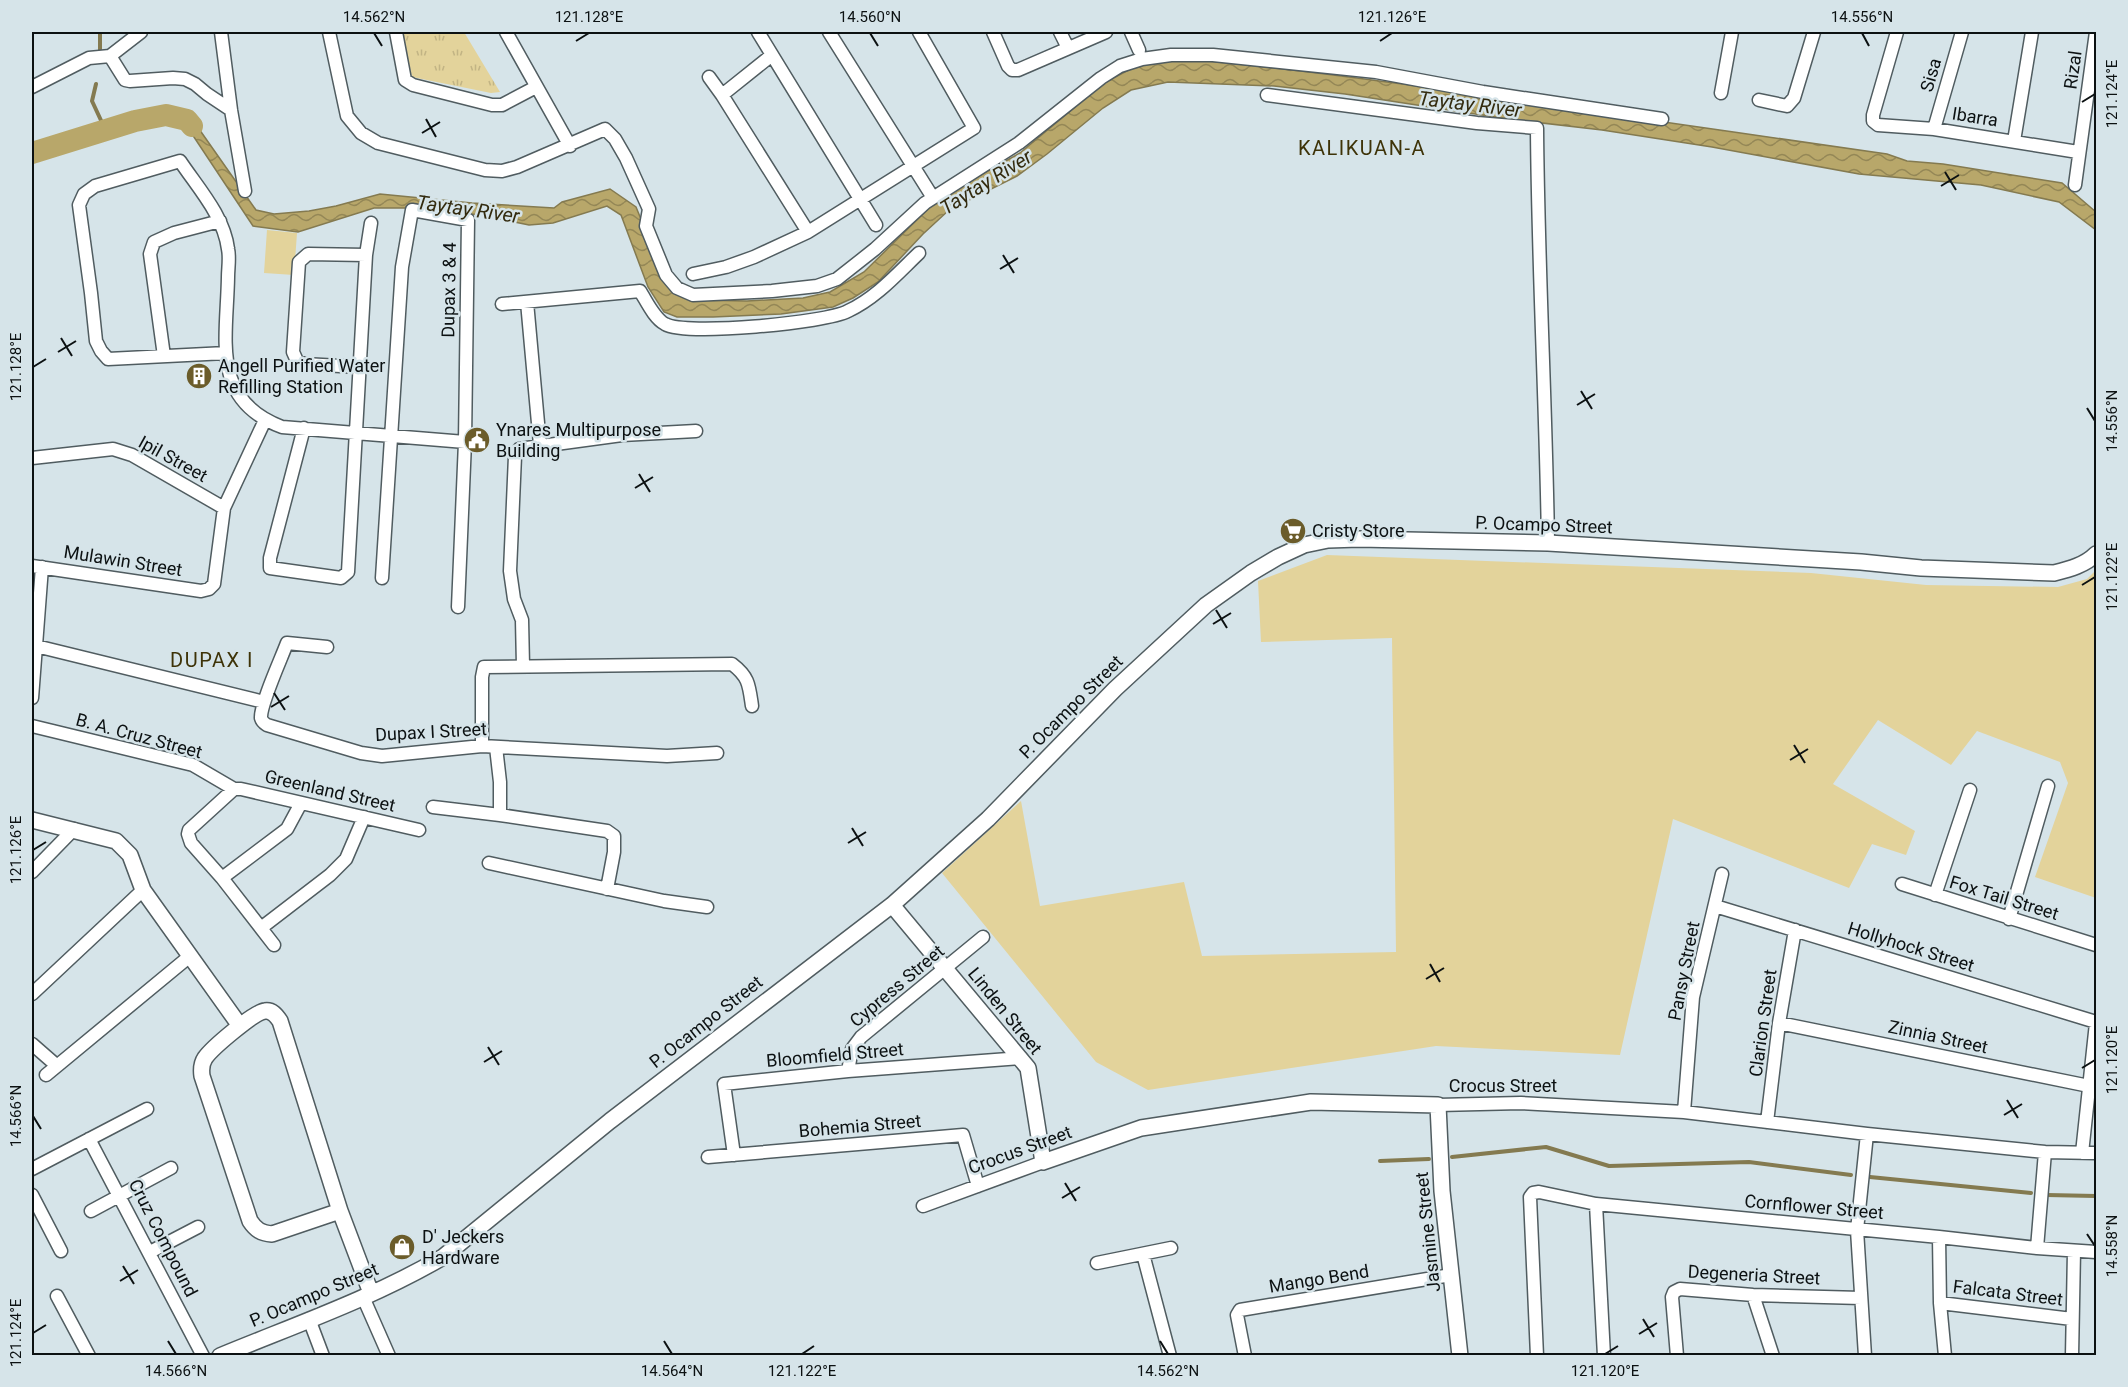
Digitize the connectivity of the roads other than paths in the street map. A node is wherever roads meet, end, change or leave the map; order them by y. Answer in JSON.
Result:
{"nodes":[{"id":1,"x":141,"y":32,"type":"edge"},
{"id":2,"x":221,"y":32,"type":"edge"},
{"id":3,"x":329,"y":32,"type":"edge"},
{"id":4,"x":396,"y":32,"type":"edge"},
{"id":5,"x":506,"y":32,"type":"edge"},
{"id":6,"x":758,"y":32,"type":"edge"},
{"id":7,"x":829,"y":32,"type":"edge"},
{"id":8,"x":919,"y":32,"type":"edge"},
{"id":9,"x":993,"y":32,"type":"edge"},
{"id":10,"x":1060,"y":32,"type":"edge"},
{"id":11,"x":1106,"y":32,"type":"edge"},
{"id":12,"x":1131,"y":32,"type":"edge"},
{"id":13,"x":1732,"y":32,"type":"edge"},
{"id":14,"x":1814,"y":32,"type":"edge"},
{"id":15,"x":1898,"y":32,"type":"edge"},
{"id":16,"x":1962,"y":32,"type":"edge"},
{"id":17,"x":2032,"y":32,"type":"edge"},
{"id":18,"x":2097,"y":32,"type":"edge"},
{"id":19,"x":1068,"y":48,"type":"junction"},
{"id":20,"x":1139,"y":50,"type":"dead end"},
{"id":21,"x":772,"y":55,"type":"junction"},
{"id":22,"x":110,"y":56,"type":"junction"},
{"id":23,"x":709,"y":77,"type":"dead end"},
{"id":24,"x":32,"y":87,"type":"edge"},
{"id":25,"x":536,"y":87,"type":"junction"},
{"id":26,"x":1721,"y":93,"type":"dead end"},
{"id":27,"x":722,"y":95,"type":"junction"},
{"id":28,"x":1268,"y":95,"type":"dead end"},
{"id":29,"x":1759,"y":100,"type":"dead end"},
{"id":30,"x":231,"y":110,"type":"junction"},
{"id":31,"x":1662,"y":119,"type":"dead end"},
{"id":32,"x":1934,"y":129,"type":"junction"},
{"id":33,"x":2014,"y":141,"type":"junction"},
{"id":34,"x":570,"y":146,"type":"junction"},
{"id":35,"x":2079,"y":152,"type":"junction"},
{"id":36,"x":913,"y":166,"type":"junction"},
{"id":37,"x":2075,"y":186,"type":"dead end"},
{"id":38,"x":245,"y":191,"type":"dead end"},
{"id":39,"x":930,"y":193,"type":"dead end"},
{"id":40,"x":860,"y":198,"type":"junction"},
{"id":41,"x":220,"y":221,"type":"junction"},
{"id":42,"x":372,"y":223,"type":"dead end"},
{"id":43,"x":876,"y":225,"type":"dead end"},
{"id":44,"x":808,"y":232,"type":"junction"},
{"id":45,"x":919,"y":253,"type":"dead end"},
{"id":46,"x":366,"y":255,"type":"junction"},
{"id":47,"x":693,"y":274,"type":"dead end"},
{"id":48,"x":527,"y":302,"type":"junction"},
{"id":49,"x":502,"y":304,"type":"dead end"},
{"id":50,"x":226,"y":353,"type":"junction"},
{"id":51,"x":164,"y":356,"type":"junction"},
{"id":52,"x":359,"y":367,"type":"junction"},
{"id":53,"x":265,"y":420,"type":"junction"},
{"id":54,"x":304,"y":428,"type":"junction"},
{"id":55,"x":696,"y":431,"type":"dead end"},
{"id":56,"x":357,"y":432,"type":"junction"},
{"id":57,"x":390,"y":434,"type":"junction"},
{"id":58,"x":465,"y":442,"type":"junction"},
{"id":59,"x":540,"y":445,"type":"junction"},
{"id":60,"x":32,"y":458,"type":"edge"},
{"id":61,"x":224,"y":508,"type":"junction"},
{"id":62,"x":1548,"y":543,"type":"junction"},
{"id":63,"x":2097,"y":554,"type":"edge"},
{"id":64,"x":37,"y":566,"type":"edge"},
{"id":65,"x":382,"y":578,"type":"dead end"},
{"id":66,"x":458,"y":607,"type":"dead end"},
{"id":67,"x":36,"y":646,"type":"junction"},
{"id":68,"x":327,"y":646,"type":"dead end"},
{"id":69,"x":523,"y":666,"type":"junction"},
{"id":70,"x":32,"y":698,"type":"edge"},
{"id":71,"x":264,"y":702,"type":"junction"},
{"id":72,"x":752,"y":706,"type":"dead end"},
{"id":73,"x":32,"y":726,"type":"edge"},
{"id":74,"x":482,"y":746,"type":"junction"},
{"id":75,"x":496,"y":747,"type":"junction"},
{"id":76,"x":717,"y":753,"type":"dead end"},
{"id":77,"x":2048,"y":786,"type":"dead end"},
{"id":78,"x":234,"y":789,"type":"junction"},
{"id":79,"x":1970,"y":790,"type":"dead end"},
{"id":80,"x":301,"y":803,"type":"junction"},
{"id":81,"x":433,"y":807,"type":"dead end"},
{"id":82,"x":500,"y":815,"type":"junction"},
{"id":83,"x":364,"y":817,"type":"junction"},
{"id":84,"x":32,"y":820,"type":"edge"},
{"id":85,"x":74,"y":829,"type":"junction"},
{"id":86,"x":419,"y":831,"type":"dead end"},
{"id":87,"x":489,"y":863,"type":"dead end"},
{"id":88,"x":32,"y":872,"type":"edge"},
{"id":89,"x":1722,"y":874,"type":"dead end"},
{"id":90,"x":222,"y":878,"type":"junction"},
{"id":91,"x":1902,"y":884,"type":"dead end"},
{"id":92,"x":608,"y":889,"type":"junction"},
{"id":93,"x":143,"y":890,"type":"junction"},
{"id":94,"x":1935,"y":895,"type":"junction"},
{"id":95,"x":891,"y":905,"type":"junction"},
{"id":96,"x":1715,"y":906,"type":"junction"},
{"id":97,"x":707,"y":907,"type":"dead end"},
{"id":98,"x":2009,"y":919,"type":"junction"},
{"id":99,"x":261,"y":928,"type":"junction"},
{"id":100,"x":1795,"y":930,"type":"junction"},
{"id":101,"x":983,"y":937,"type":"dead end"},
{"id":102,"x":274,"y":945,"type":"dead end"},
{"id":103,"x":2097,"y":945,"type":"edge"},
{"id":104,"x":190,"y":956,"type":"junction"},
{"id":105,"x":946,"y":969,"type":"junction"},
{"id":106,"x":32,"y":994,"type":"edge"},
{"id":107,"x":2097,"y":1022,"type":"edge"},
{"id":108,"x":1779,"y":1023,"type":"junction"},
{"id":109,"x":240,"y":1026,"type":"junction"},
{"id":110,"x":32,"y":1044,"type":"edge"},
{"id":111,"x":1021,"y":1058,"type":"junction"},
{"id":112,"x":56,"y":1065,"type":"junction"},
{"id":113,"x":848,"y":1071,"type":"junction"},
{"id":114,"x":46,"y":1075,"type":"dead end"},
{"id":115,"x":2089,"y":1086,"type":"junction"},
{"id":116,"x":1438,"y":1105,"type":"junction"},
{"id":117,"x":147,"y":1109,"type":"dead end"},
{"id":118,"x":1684,"y":1112,"type":"junction"},
{"id":119,"x":1767,"y":1122,"type":"junction"},
{"id":120,"x":1867,"y":1134,"type":"junction"},
{"id":121,"x":89,"y":1139,"type":"junction"},
{"id":122,"x":2045,"y":1152,"type":"junction"},
{"id":123,"x":2082,"y":1153,"type":"junction"},
{"id":124,"x":2097,"y":1153,"type":"edge"},
{"id":125,"x":734,"y":1155,"type":"junction"},
{"id":126,"x":708,"y":1157,"type":"dead end"},
{"id":127,"x":1043,"y":1162,"type":"junction"},
{"id":128,"x":171,"y":1168,"type":"dead end"},
{"id":129,"x":32,"y":1169,"type":"edge"},
{"id":130,"x":978,"y":1186,"type":"junction"},
{"id":131,"x":120,"y":1195,"type":"junction"},
{"id":132,"x":32,"y":1196,"type":"edge"},
{"id":133,"x":1596,"y":1204,"type":"junction"},
{"id":134,"x":923,"y":1206,"type":"dead end"},
{"id":135,"x":91,"y":1211,"type":"dead end"},
{"id":136,"x":340,"y":1211,"type":"junction"},
{"id":137,"x":43,"y":1218,"type":"junction"},
{"id":138,"x":32,"y":1224,"type":"edge"},
{"id":139,"x":198,"y":1227,"type":"dead end"},
{"id":140,"x":1857,"y":1230,"type":"junction"},
{"id":141,"x":1939,"y":1237,"type":"junction"},
{"id":142,"x":1171,"y":1248,"type":"dead end"},
{"id":143,"x":2037,"y":1248,"type":"junction"},
{"id":144,"x":61,"y":1251,"type":"dead end"},
{"id":145,"x":2074,"y":1251,"type":"junction"},
{"id":146,"x":150,"y":1252,"type":"junction"},
{"id":147,"x":2097,"y":1252,"type":"edge"},
{"id":148,"x":1143,"y":1254,"type":"junction"},
{"id":149,"x":1097,"y":1263,"type":"dead end"},
{"id":150,"x":1451,"y":1275,"type":"junction"},
{"id":151,"x":367,"y":1295,"type":"junction"},
{"id":152,"x":1753,"y":1295,"type":"junction"},
{"id":153,"x":57,"y":1296,"type":"dead end"},
{"id":154,"x":1861,"y":1298,"type":"junction"},
{"id":155,"x":1940,"y":1303,"type":"junction"},
{"id":156,"x":309,"y":1319,"type":"junction"},
{"id":157,"x":2072,"y":1319,"type":"junction"},
{"id":158,"x":89,"y":1356,"type":"edge"},
{"id":159,"x":203,"y":1356,"type":"edge"},
{"id":160,"x":220,"y":1356,"type":"edge"},
{"id":161,"x":323,"y":1356,"type":"edge"},
{"id":162,"x":389,"y":1356,"type":"edge"},
{"id":163,"x":1170,"y":1356,"type":"edge"},
{"id":164,"x":1245,"y":1356,"type":"edge"},
{"id":165,"x":1460,"y":1356,"type":"edge"},
{"id":166,"x":1538,"y":1356,"type":"edge"},
{"id":167,"x":1604,"y":1356,"type":"edge"},
{"id":168,"x":1677,"y":1356,"type":"edge"},
{"id":169,"x":1773,"y":1356,"type":"edge"},
{"id":170,"x":1865,"y":1356,"type":"edge"},
{"id":171,"x":1945,"y":1356,"type":"edge"},
{"id":172,"x":2072,"y":1356,"type":"edge"}],
"edges":[{"from":1,"to":22,"type":"street"},
{"from":2,"to":30,"type":"street"},
{"from":3,"to":34,"type":"street"},
{"from":4,"to":25,"type":"street"},
{"from":5,"to":25,"type":"street"},
{"from":6,"to":21,"type":"street"},
{"from":7,"to":36,"type":"street"},
{"from":8,"to":36,"type":"street"},
{"from":9,"to":19,"type":"street"},
{"from":10,"to":19,"type":"street"},
{"from":11,"to":19,"type":"street"},
{"from":12,"to":20,"type":"street"},
{"from":13,"to":26,"type":"street"},
{"from":14,"to":29,"type":"street"},
{"from":15,"to":32,"type":"street","name":"Ibarra"},
{"from":16,"to":32,"type":"street","name":"Sisa"},
{"from":17,"to":33,"type":"street"},
{"from":18,"to":35,"type":"street","name":"Rizal"},
{"from":21,"to":27,"type":"street"},
{"from":21,"to":40,"type":"street"},
{"from":22,"to":24,"type":"street"},
{"from":22,"to":30,"type":"street"},
{"from":23,"to":27,"type":"street"},
{"from":25,"to":34,"type":"street"},
{"from":27,"to":44,"type":"street"},
{"from":28,"to":62,"type":"street"},
{"from":30,"to":38,"type":"street"},
{"from":31,"to":34,"type":"street"},
{"from":32,"to":33,"type":"street","name":"Ibarra"},
{"from":33,"to":35,"type":"street","name":"Ibarra"},
{"from":35,"to":37,"type":"street","name":"Rizal"},
{"from":36,"to":39,"type":"street"},
{"from":36,"to":40,"type":"street"},
{"from":40,"to":43,"type":"street"},
{"from":40,"to":44,"type":"street"},
{"from":41,"to":50,"type":"street"},
{"from":41,"to":51,"type":"street"},
{"from":41,"to":51,"type":"street"},
{"from":42,"to":46,"type":"street"},
{"from":44,"to":47,"type":"street"},
{"from":45,"to":48,"type":"street"},
{"from":46,"to":52,"type":"street"},
{"from":46,"to":52,"type":"street"},
{"from":48,"to":49,"type":"street"},
{"from":48,"to":59,"type":"street"},
{"from":50,"to":51,"type":"street"},
{"from":50,"to":53,"type":"street"},
{"from":52,"to":56,"type":"street"},
{"from":53,"to":54,"type":"street"},
{"from":53,"to":61,"type":"street"},
{"from":54,"to":56,"type":"street"},
{"from":54,"to":56,"type":"street"},
{"from":55,"to":59,"type":"street"},
{"from":56,"to":57,"type":"street"},
{"from":57,"to":58,"type":"street"},
{"from":57,"to":58,"type":"street","name":"Dupax 3 & 4"},
{"from":57,"to":65,"type":"street","name":"Dupax 3 & 4"},
{"from":58,"to":66,"type":"street","name":"Dupax 3 & 4"},
{"from":59,"to":69,"type":"street"},
{"from":60,"to":61,"type":"street","name":"Ipil Street"},
{"from":61,"to":64,"type":"street","name":"Mulawin Street"},
{"from":62,"to":63,"type":"street","name":"P. Ocampo Street"},
{"from":62,"to":95,"type":"street","name":"P. Ocampo Street"},
{"from":64,"to":67,"type":"street"},
{"from":67,"to":70,"type":"street"},
{"from":67,"to":71,"type":"street"},
{"from":68,"to":71,"type":"street"},
{"from":69,"to":72,"type":"street"},
{"from":69,"to":74,"type":"street"},
{"from":71,"to":74,"type":"street","name":"Dupax I Street"},
{"from":73,"to":78,"type":"street","name":"B. A. Cruz Street"},
{"from":74,"to":75,"type":"street","name":"Dupax I Street"},
{"from":75,"to":76,"type":"street","name":"Dupax I Street"},
{"from":75,"to":82,"type":"street"},
{"from":77,"to":98,"type":"street"},
{"from":78,"to":80,"type":"street","name":"Greenland Street"},
{"from":78,"to":90,"type":"street"},
{"from":79,"to":94,"type":"street"},
{"from":80,"to":83,"type":"street","name":"Greenland Street"},
{"from":80,"to":90,"type":"street"},
{"from":81,"to":82,"type":"street"},
{"from":82,"to":92,"type":"street"},
{"from":83,"to":86,"type":"street","name":"Greenland Street"},
{"from":83,"to":99,"type":"street"},
{"from":84,"to":85,"type":"street"},
{"from":85,"to":88,"type":"street"},
{"from":85,"to":93,"type":"street"},
{"from":87,"to":92,"type":"street"},
{"from":89,"to":96,"type":"street","name":"Pansy Street"},
{"from":90,"to":99,"type":"street"},
{"from":91,"to":94,"type":"street","name":"Fox Tail Street"},
{"from":92,"to":97,"type":"street"},
{"from":93,"to":104,"type":"street"},
{"from":93,"to":106,"type":"street"},
{"from":94,"to":98,"type":"street","name":"Fox Tail Street"},
{"from":95,"to":105,"type":"street","name":"Linden Street"},
{"from":95,"to":151,"type":"street","name":"P. Ocampo Street"},
{"from":96,"to":100,"type":"street","name":"Hollyhock Street"},
{"from":96,"to":118,"type":"street","name":"Pansy Street"},
{"from":98,"to":103,"type":"street","name":"Fox Tail Street"},
{"from":99,"to":102,"type":"street"},
{"from":100,"to":107,"type":"street","name":"Hollyhock Street"},
{"from":100,"to":108,"type":"street","name":"Clarion Street"},
{"from":101,"to":105,"type":"street","name":"Cypress Street"},
{"from":104,"to":109,"type":"street"},
{"from":104,"to":112,"type":"street"},
{"from":105,"to":111,"type":"street","name":"Linden Street"},
{"from":105,"to":113,"type":"street","name":"Cypress Street"},
{"from":107,"to":115,"type":"street"},
{"from":108,"to":115,"type":"street","name":"Zinnia Street"},
{"from":108,"to":119,"type":"street","name":"Clarion Street"},
{"from":109,"to":136,"type":"street"},
{"from":109,"to":136,"type":"street"},
{"from":110,"to":112,"type":"street"},
{"from":111,"to":113,"type":"street","name":"Bloomfield Street"},
{"from":111,"to":127,"type":"street","name":"Linden Street"},
{"from":112,"to":114,"type":"street"},
{"from":113,"to":125,"type":"street","name":"Bloomfield Street"},
{"from":115,"to":123,"type":"street"},
{"from":116,"to":118,"type":"street","name":"Crocus Street"},
{"from":116,"to":127,"type":"street","name":"Crocus Street"},
{"from":116,"to":150,"type":"street","name":"Jasmine Street"},
{"from":117,"to":121,"type":"street"},
{"from":118,"to":119,"type":"street","name":"Crocus Street"},
{"from":119,"to":120,"type":"street","name":"Crocus Street"},
{"from":120,"to":122,"type":"street","name":"Crocus Street"},
{"from":120,"to":140,"type":"street"},
{"from":121,"to":129,"type":"street"},
{"from":121,"to":131,"type":"street","name":"Cruz Compound"},
{"from":122,"to":123,"type":"street","name":"Crocus Street"},
{"from":122,"to":143,"type":"street"},
{"from":123,"to":124,"type":"street","name":"Crocus Street"},
{"from":125,"to":126,"type":"street","name":"Bohemia Street"},
{"from":125,"to":130,"type":"street","name":"Bohemia Street"},
{"from":127,"to":130,"type":"street","name":"Crocus Street"},
{"from":128,"to":131,"type":"street"},
{"from":130,"to":134,"type":"street","name":"Crocus Street"},
{"from":131,"to":135,"type":"street"},
{"from":131,"to":146,"type":"street","name":"Cruz Compound"},
{"from":132,"to":137,"type":"street"},
{"from":133,"to":140,"type":"street","name":"Cornflower Street"},
{"from":133,"to":166,"type":"street","name":"Cornflower Street"},
{"from":133,"to":167,"type":"street"},
{"from":136,"to":151,"type":"street"},
{"from":137,"to":138,"type":"street"},
{"from":137,"to":144,"type":"street"},
{"from":139,"to":146,"type":"street"},
{"from":140,"to":141,"type":"street","name":"Cornflower Street"},
{"from":140,"to":154,"type":"street"},
{"from":141,"to":143,"type":"street","name":"Cornflower Street"},
{"from":141,"to":155,"type":"street"},
{"from":142,"to":148,"type":"street"},
{"from":143,"to":145,"type":"street","name":"Cornflower Street"},
{"from":145,"to":147,"type":"street","name":"Cornflower Street"},
{"from":145,"to":157,"type":"street"},
{"from":146,"to":159,"type":"street","name":"Cruz Compound"},
{"from":148,"to":149,"type":"street"},
{"from":148,"to":163,"type":"street"},
{"from":150,"to":164,"type":"street","name":"Mango Bend"},
{"from":150,"to":165,"type":"street","name":"Jasmine Street"},
{"from":151,"to":156,"type":"street","name":"P. Ocampo Street"},
{"from":151,"to":162,"type":"street"},
{"from":152,"to":154,"type":"street","name":"Degeneria Street"},
{"from":152,"to":168,"type":"street","name":"Degeneria Street"},
{"from":152,"to":169,"type":"street"},
{"from":153,"to":158,"type":"street"},
{"from":154,"to":170,"type":"street"},
{"from":155,"to":157,"type":"street","name":"Falcata Street"},
{"from":155,"to":171,"type":"street"},
{"from":156,"to":160,"type":"street","name":"P. Ocampo Street"},
{"from":156,"to":161,"type":"street"},
{"from":157,"to":172,"type":"street"}]}
